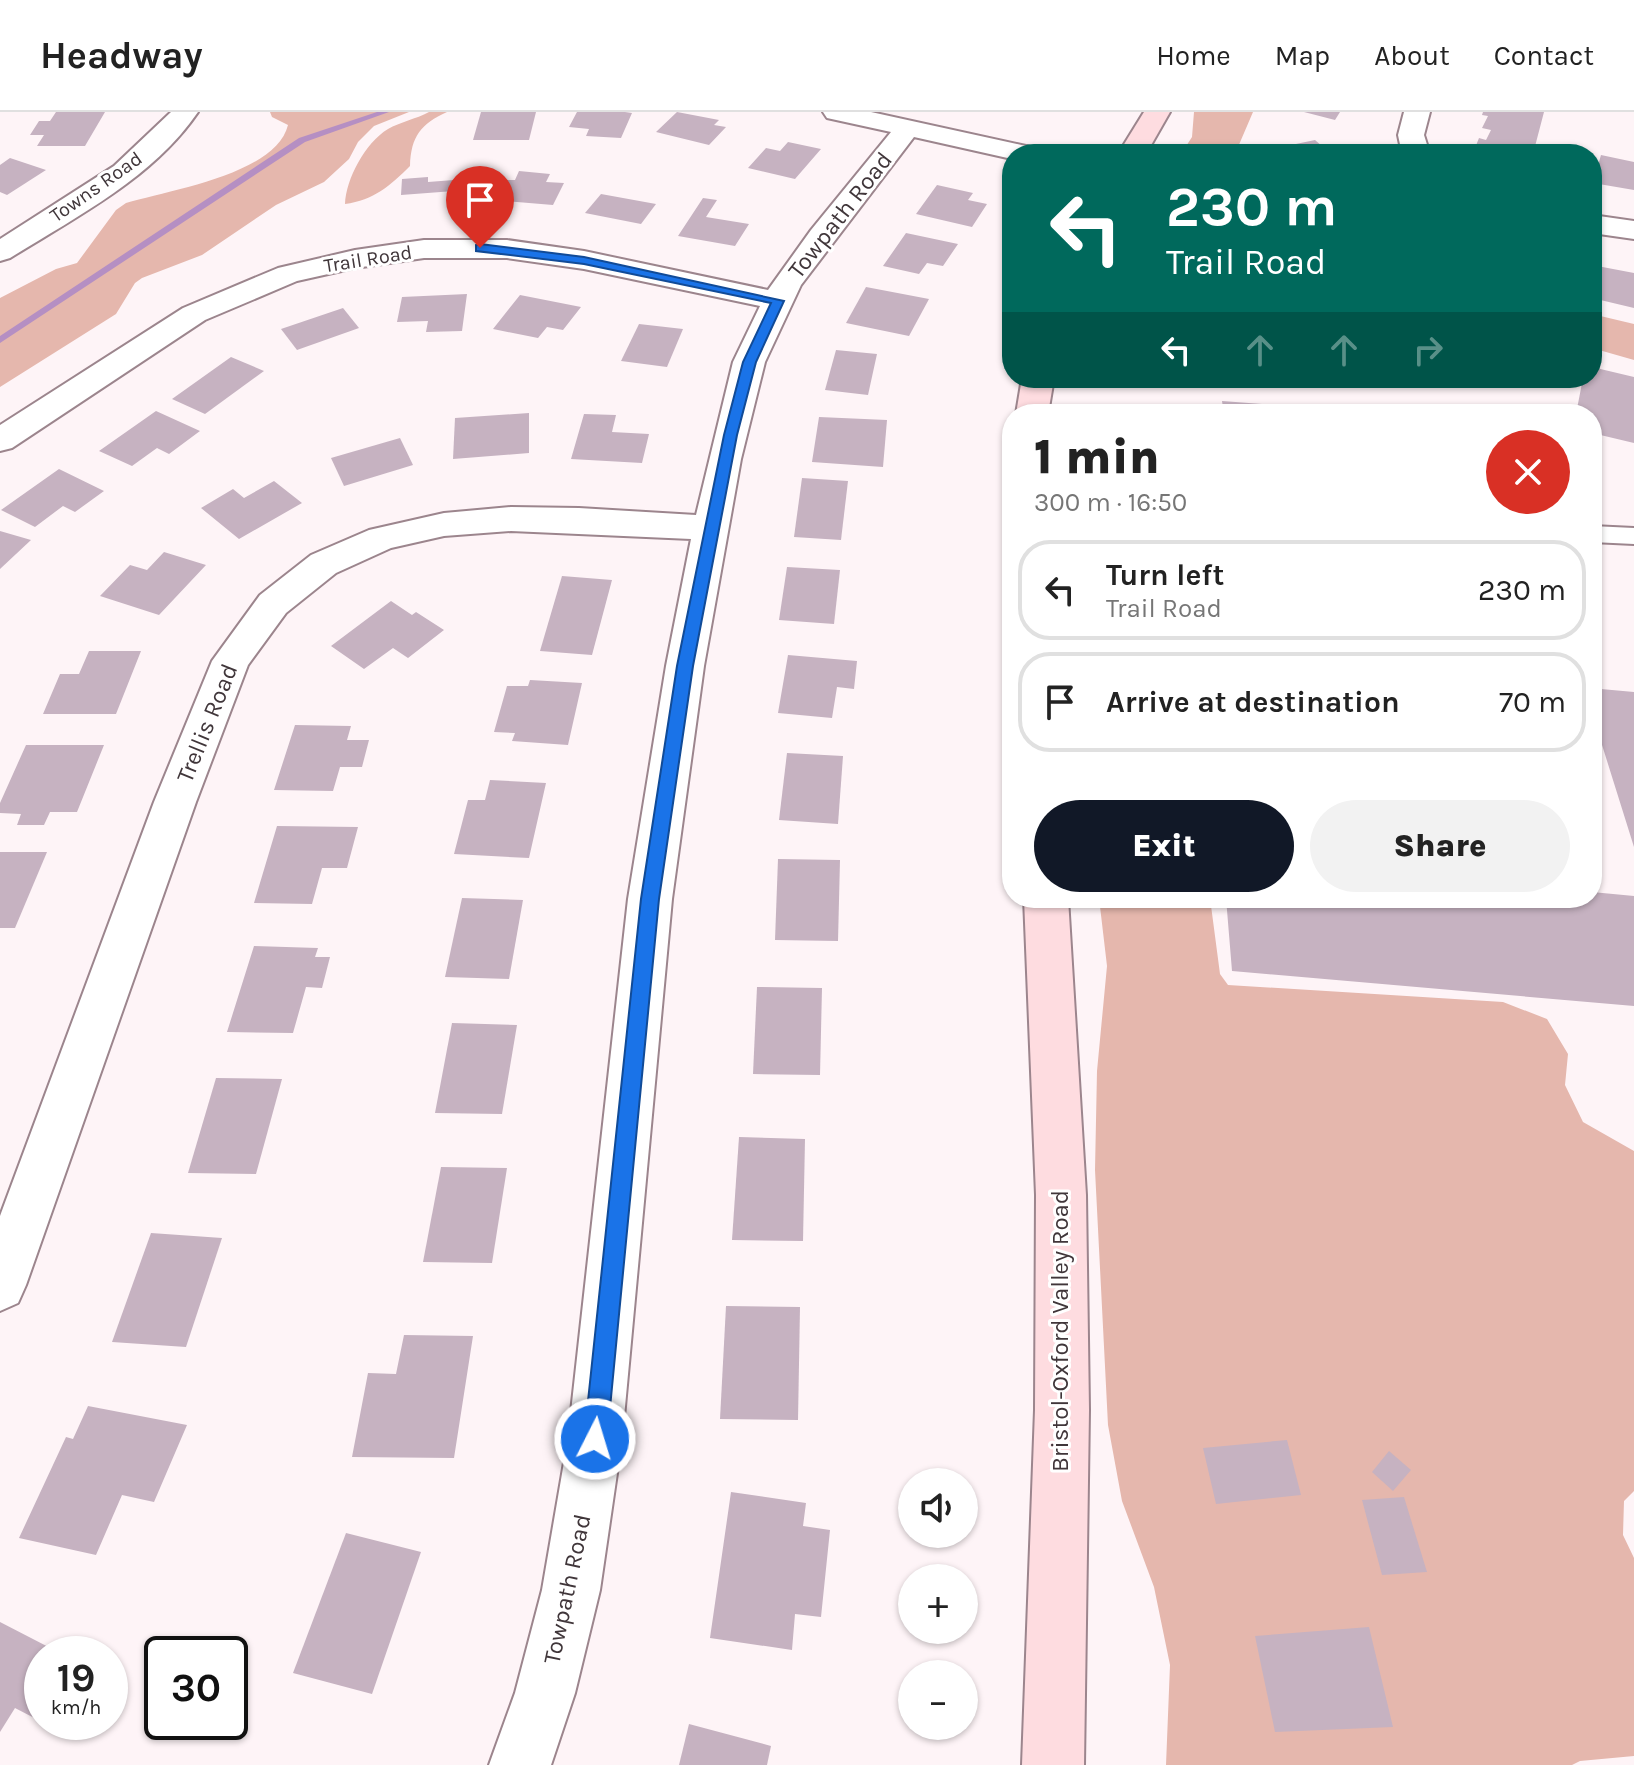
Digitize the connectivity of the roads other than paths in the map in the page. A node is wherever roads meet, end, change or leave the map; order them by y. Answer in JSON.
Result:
{"nodes":[{"id":1,"x":185,"y":112,"type":"edge"},
{"id":2,"x":836,"y":112,"type":"edge"},
{"id":3,"x":1157,"y":112,"type":"edge"},
{"id":4,"x":1417,"y":112,"type":"edge"},
{"id":5,"x":908,"y":128,"type":"junction"},
{"id":6,"x":1138,"y":144,"type":"edge"},
{"id":7,"x":1413,"y":144,"type":"edge"},
{"id":8,"x":1002,"y":149,"type":"edge"},
{"id":9,"x":1602,"y":225,"type":"edge"},
{"id":10,"x":1634,"y":230,"type":"edge"},
{"id":11,"x":0,"y":252,"type":"edge"},
{"id":12,"x":778,"y":301,"type":"junction"},
{"id":13,"x":0,"y":440,"type":"edge"},
{"id":14,"x":711,"y":528,"type":"junction"},
{"id":15,"x":1602,"y":534,"type":"edge"},
{"id":16,"x":1634,"y":536,"type":"edge"},
{"id":17,"x":1047,"y":908,"type":"edge"},
{"id":18,"x":0,"y":1285,"type":"edge"},
{"id":19,"x":520,"y":1765,"type":"edge"},
{"id":20,"x":1053,"y":1765,"type":"edge"}],
"edges":[{"from":1,"to":11,"type":"street","name":"Towns Road"},
{"from":2,"to":5,"type":"street"},
{"from":3,"to":6,"type":"main road"},
{"from":4,"to":7,"type":"street"},
{"from":5,"to":8,"type":"street"},
{"from":5,"to":12,"type":"street","name":"Towpath Road"},
{"from":9,"to":10,"type":"street"},
{"from":12,"to":13,"type":"street","name":"Trail Road"},
{"from":12,"to":14,"type":"street","name":"Towpath Road"},
{"from":14,"to":18,"type":"street","name":"Trellis Road"},
{"from":14,"to":19,"type":"street","name":"Towpath Road"},
{"from":15,"to":16,"type":"lane"},
{"from":17,"to":20,"type":"main road","name":"Bristol-Oxford Valley Road"}]}
